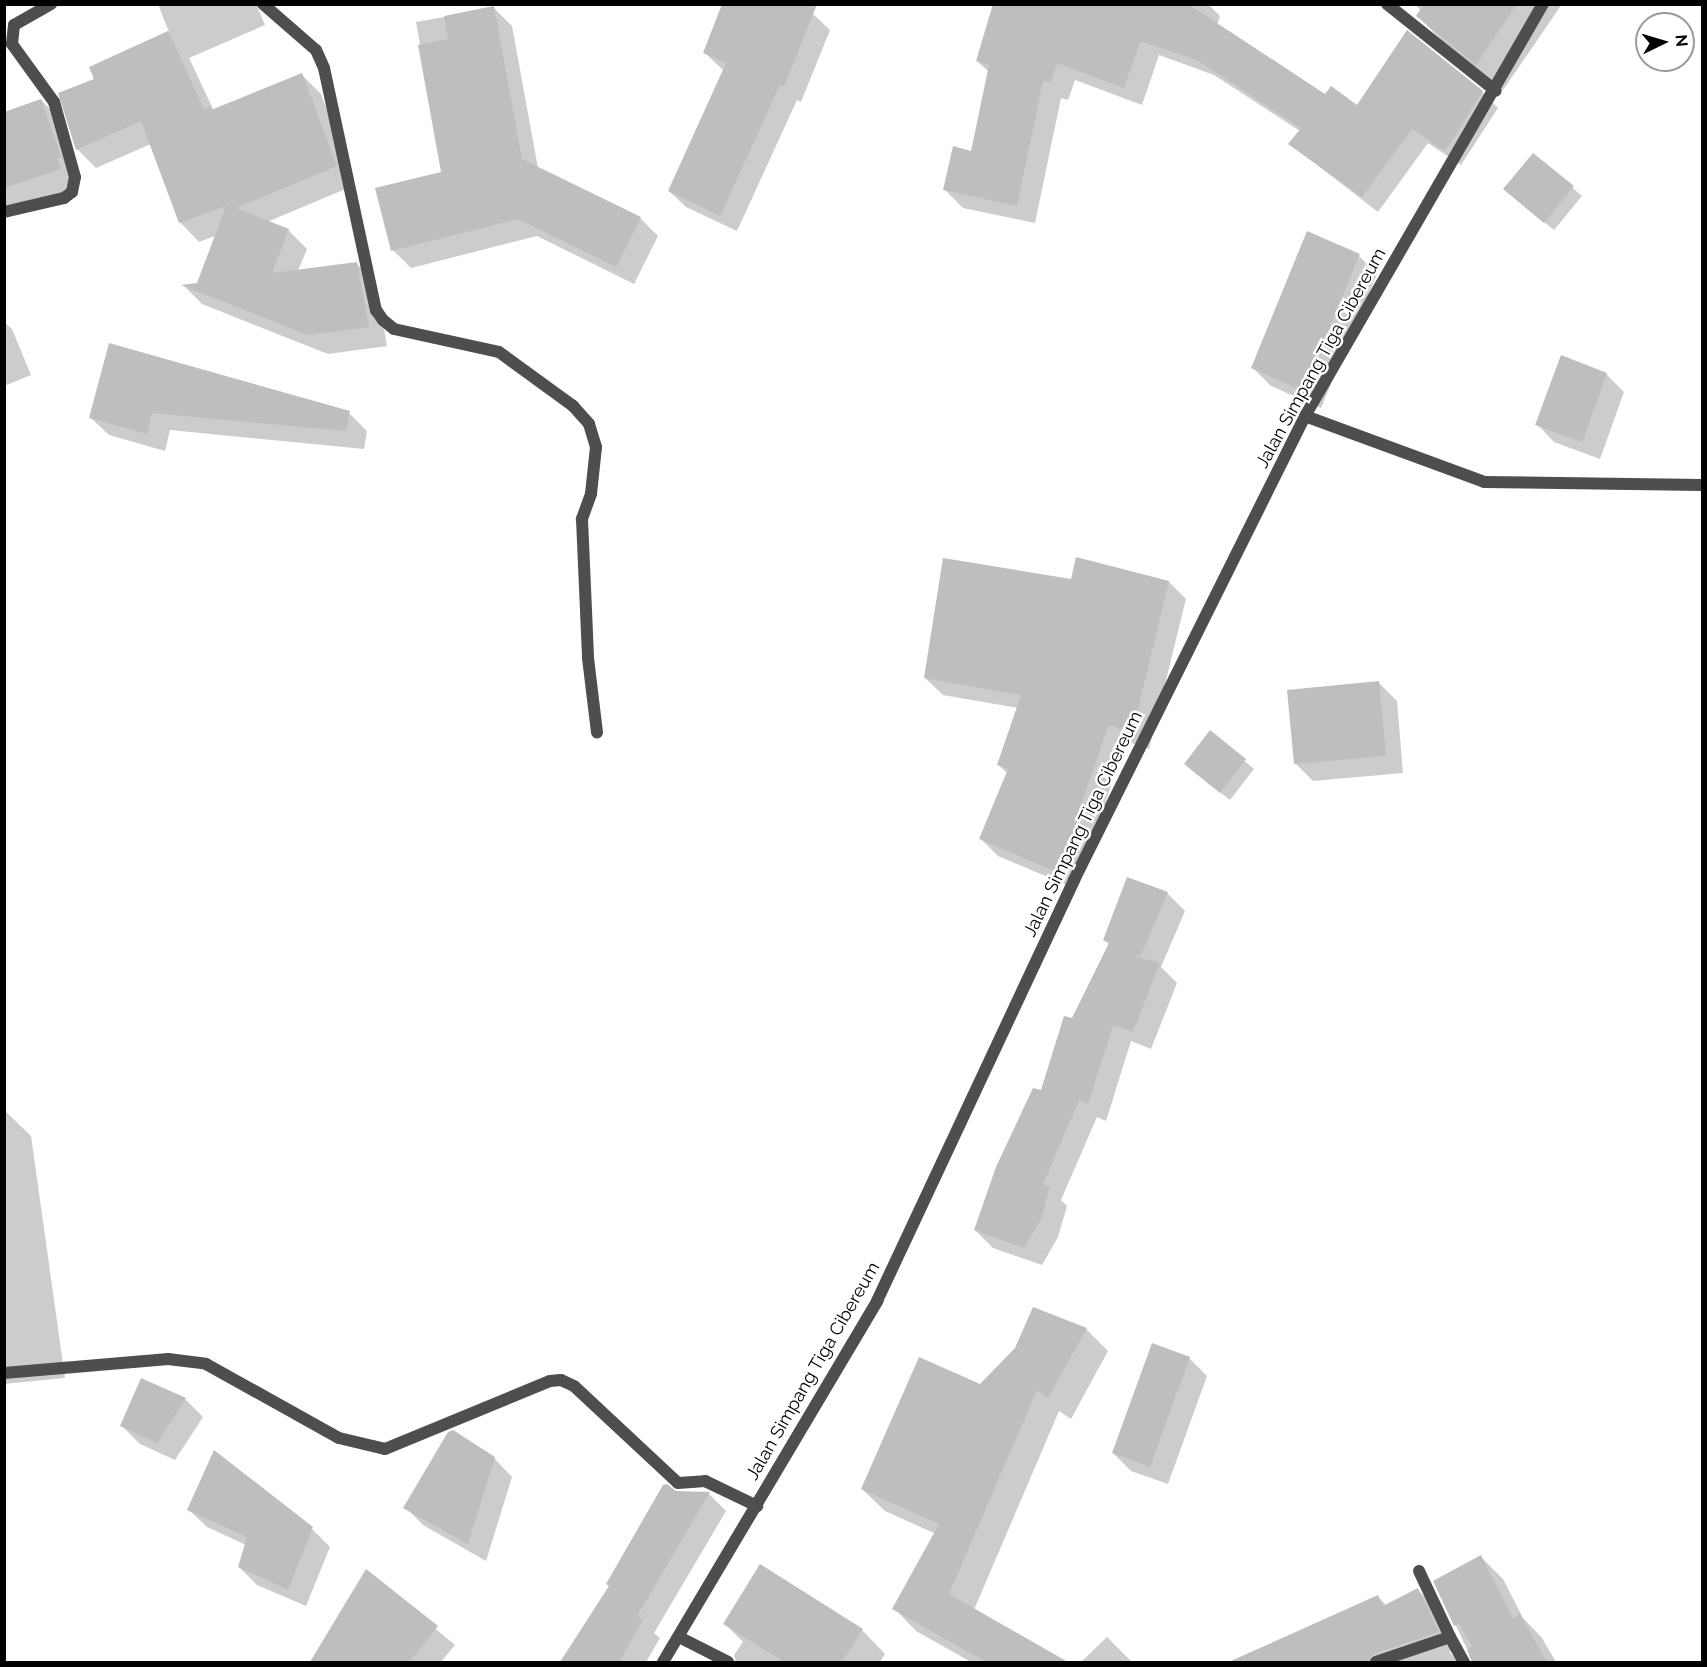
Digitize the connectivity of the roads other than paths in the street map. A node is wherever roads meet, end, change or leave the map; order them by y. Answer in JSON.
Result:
{"nodes":[{"id":1,"x":51,"y":4,"type":"edge"},
{"id":2,"x":263,"y":4,"type":"edge"},
{"id":3,"x":1387,"y":4,"type":"edge"},
{"id":4,"x":1543,"y":4,"type":"edge"},
{"id":5,"x":1496,"y":91,"type":"junction"},
{"id":6,"x":4,"y":212,"type":"edge"},
{"id":7,"x":1305,"y":416,"type":"junction"},
{"id":8,"x":1702,"y":485,"type":"edge"},
{"id":9,"x":597,"y":732,"type":"dead end"},
{"id":10,"x":4,"y":1373,"type":"edge"},
{"id":11,"x":757,"y":1506,"type":"junction"},
{"id":12,"x":1419,"y":1571,"type":"dead end"},
{"id":13,"x":679,"y":1637,"type":"junction"},
{"id":14,"x":1450,"y":1637,"type":"junction"},
{"id":15,"x":663,"y":1662,"type":"edge"},
{"id":16,"x":728,"y":1662,"type":"edge"},
{"id":17,"x":1376,"y":1662,"type":"edge"},
{"id":18,"x":1464,"y":1662,"type":"edge"}],
"edges":[{"from":1,"to":6,"type":"street"},
{"from":2,"to":9,"type":"street"},
{"from":3,"to":5,"type":"street"},
{"from":4,"to":5,"type":"street","name":"Jalan Simpang Tiga Cibereum"},
{"from":5,"to":7,"type":"street","name":"Jalan Simpang Tiga Cibereum"},
{"from":7,"to":8,"type":"street"},
{"from":7,"to":11,"type":"street","name":"Jalan Simpang Tiga Cibereum"},
{"from":10,"to":11,"type":"street"},
{"from":11,"to":13,"type":"street","name":"Jalan Simpang Tiga Cibereum"},
{"from":12,"to":14,"type":"street"},
{"from":13,"to":15,"type":"street","name":"Jalan Simpang Tiga Cibereum"},
{"from":13,"to":16,"type":"street"},
{"from":14,"to":17,"type":"street"},
{"from":14,"to":18,"type":"street"}]}
